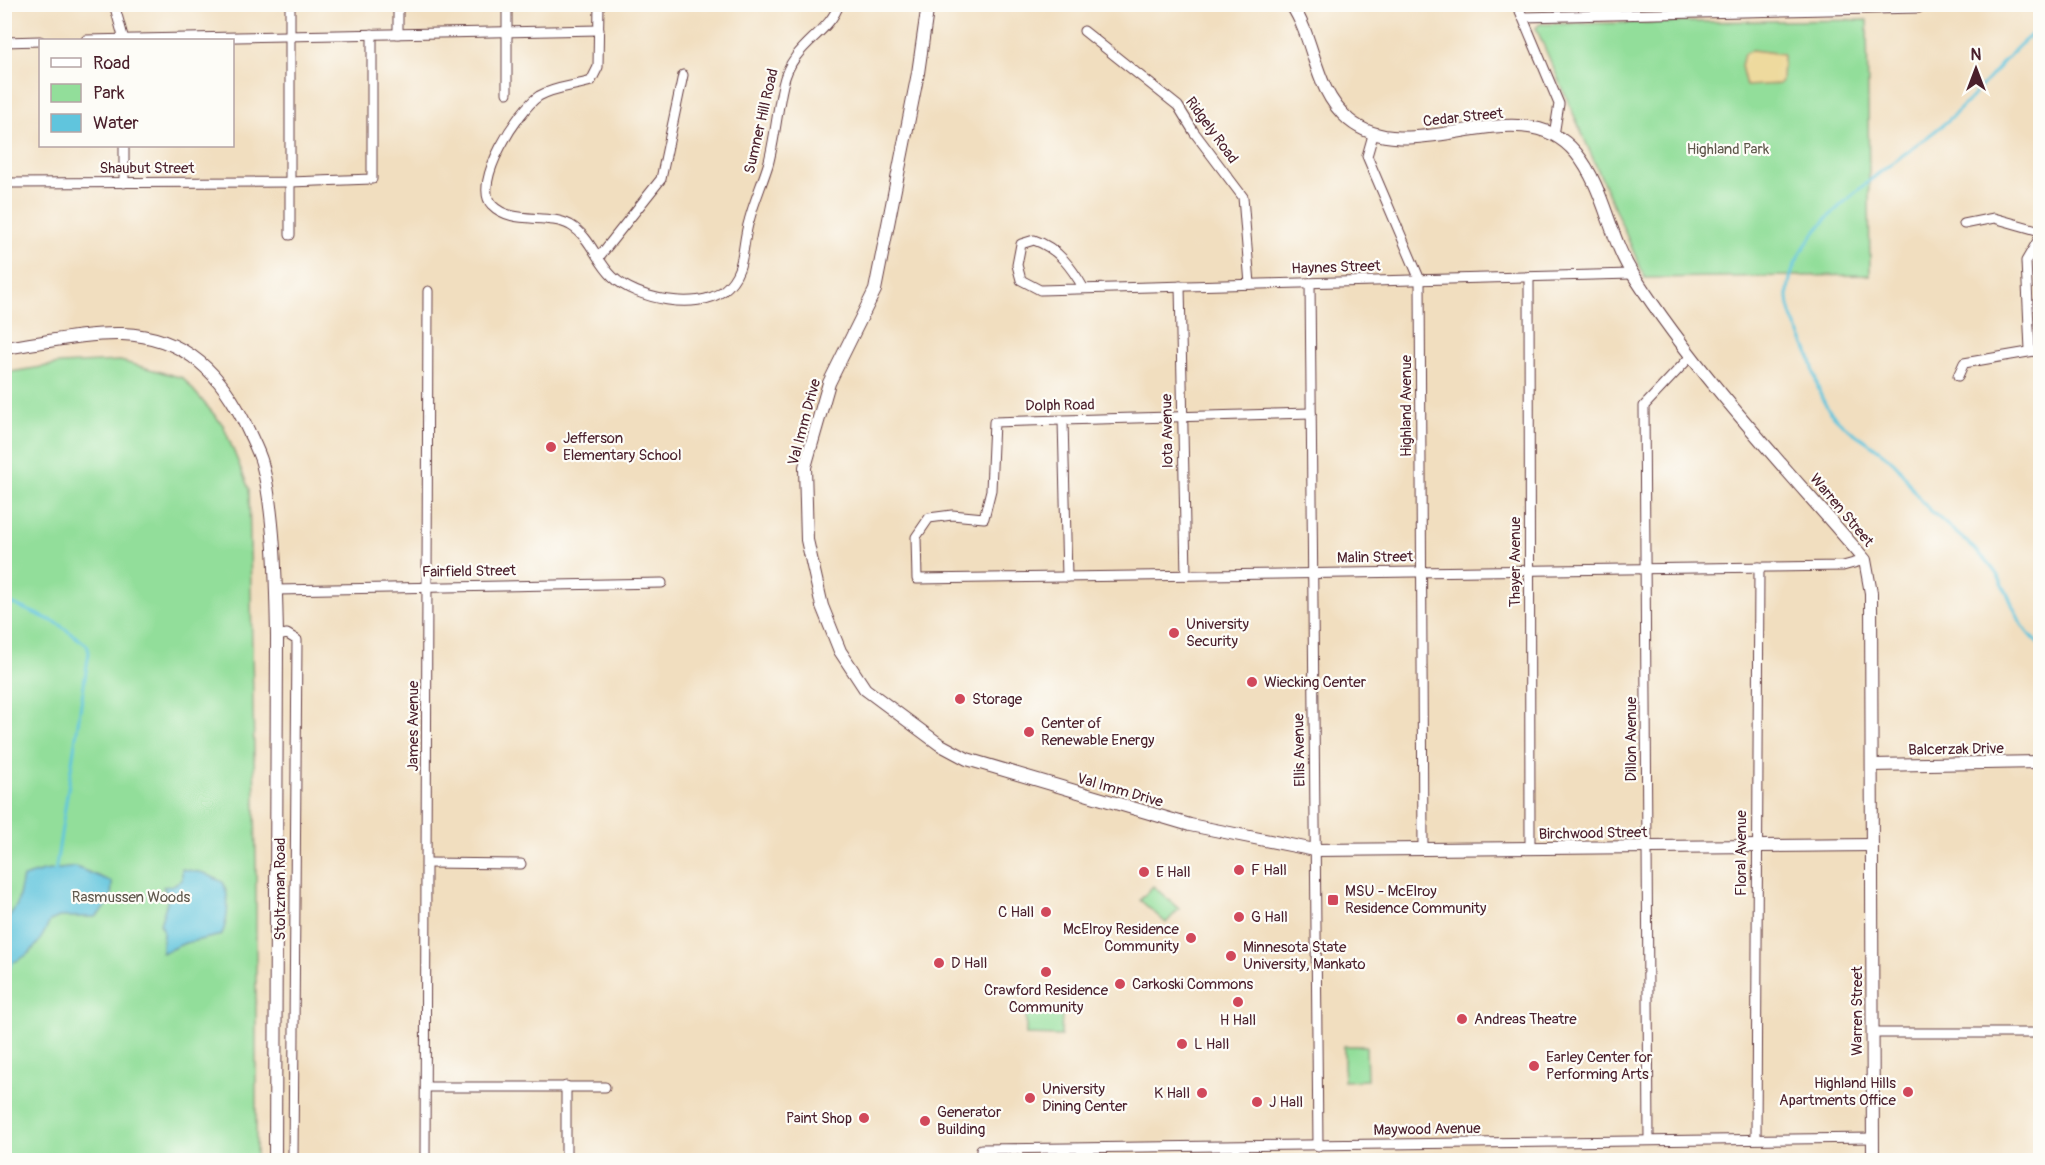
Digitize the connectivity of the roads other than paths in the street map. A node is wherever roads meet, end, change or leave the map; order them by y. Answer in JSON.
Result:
{"nodes":[{"id":1,"x":114,"y":4,"type":"edge"},
{"id":2,"x":290,"y":4,"type":"edge"},
{"id":3,"x":398,"y":4,"type":"edge"},
{"id":4,"x":507,"y":4,"type":"edge"},
{"id":5,"x":599,"y":4,"type":"edge"},
{"id":6,"x":838,"y":4,"type":"edge"},
{"id":7,"x":928,"y":4,"type":"edge"},
{"id":8,"x":1291,"y":4,"type":"edge"},
{"id":9,"x":1516,"y":4,"type":"edge"},
{"id":10,"x":1919,"y":8,"type":"dead end"},
{"id":11,"x":1616,"y":10,"type":"edge"},
{"id":12,"x":1523,"y":17,"type":"junction"},
{"id":13,"x":599,"y":30,"type":"junction"},
{"id":14,"x":1084,"y":31,"type":"dead end"},
{"id":15,"x":508,"y":32,"type":"junction"},
{"id":16,"x":372,"y":34,"type":"junction"},
{"id":17,"x":398,"y":34,"type":"junction"},
{"id":18,"x":290,"y":36,"type":"junction"},
{"id":19,"x":124,"y":39,"type":"edge"},
{"id":20,"x":166,"y":39,"type":"edge"},
{"id":21,"x":39,"y":41,"type":"edge"},
{"id":22,"x":4,"y":42,"type":"edge"},
{"id":23,"x":683,"y":75,"type":"dead end"},
{"id":24,"x":507,"y":93,"type":"dead end"},
{"id":25,"x":1373,"y":135,"type":"junction"},
{"id":26,"x":1554,"y":135,"type":"junction"},
{"id":27,"x":124,"y":147,"type":"edge"},
{"id":28,"x":290,"y":182,"type":"junction"},
{"id":29,"x":4,"y":183,"type":"edge"},
{"id":30,"x":124,"y":183,"type":"junction"},
{"id":31,"x":1964,"y":224,"type":"dead end"},
{"id":32,"x":2040,"y":231,"type":"edge"},
{"id":33,"x":290,"y":235,"type":"dead end"},
{"id":34,"x":2040,"y":237,"type":"edge"},
{"id":35,"x":598,"y":257,"type":"junction"},
{"id":36,"x":1632,"y":274,"type":"junction"},
{"id":37,"x":1529,"y":277,"type":"junction"},
{"id":38,"x":1420,"y":280,"type":"junction"},
{"id":39,"x":1310,"y":283,"type":"junction"},
{"id":40,"x":1250,"y":284,"type":"junction"},
{"id":41,"x":1180,"y":286,"type":"junction"},
{"id":42,"x":1084,"y":289,"type":"junction"},
{"id":43,"x":428,"y":291,"type":"dead end"},
{"id":44,"x":4,"y":348,"type":"edge"},
{"id":45,"x":2030,"y":350,"type":"junction"},
{"id":46,"x":2040,"y":350,"type":"edge"},
{"id":47,"x":1691,"y":356,"type":"junction"},
{"id":48,"x":1958,"y":376,"type":"dead end"},
{"id":49,"x":1311,"y":413,"type":"junction"},
{"id":50,"x":1182,"y":415,"type":"junction"},
{"id":51,"x":1063,"y":421,"type":"junction"},
{"id":52,"x":916,"y":547,"type":"joint"},
{"id":53,"x":1865,"y":560,"type":"junction"},
{"id":54,"x":1759,"y":567,"type":"junction"},
{"id":55,"x":1645,"y":569,"type":"junction"},
{"id":56,"x":1531,"y":570,"type":"junction"},
{"id":57,"x":1422,"y":572,"type":"junction"},
{"id":58,"x":1313,"y":573,"type":"junction"},
{"id":59,"x":1186,"y":575,"type":"junction"},
{"id":60,"x":1067,"y":577,"type":"junction"},
{"id":61,"x":662,"y":583,"type":"dead end"},
{"id":62,"x":429,"y":586,"type":"junction"},
{"id":63,"x":276,"y":590,"type":"junction"},
{"id":64,"x":277,"y":636,"type":"junction"},
{"id":65,"x":2040,"y":762,"type":"edge"},
{"id":66,"x":1872,"y":765,"type":"junction"},
{"id":67,"x":1872,"y":845,"type":"junction"},
{"id":68,"x":1756,"y":846,"type":"junction"},
{"id":69,"x":1647,"y":847,"type":"junction"},
{"id":70,"x":1530,"y":848,"type":"junction"},
{"id":71,"x":1423,"y":849,"type":"junction"},
{"id":72,"x":1315,"y":850,"type":"junction"},
{"id":73,"x":428,"y":863,"type":"junction"},
{"id":74,"x":521,"y":864,"type":"dead end"},
{"id":75,"x":1872,"y":1033,"type":"junction"},
{"id":76,"x":2040,"y":1033,"type":"edge"},
{"id":77,"x":566,"y":1086,"type":"junction"},
{"id":78,"x":426,"y":1087,"type":"junction"},
{"id":79,"x":604,"y":1087,"type":"dead end"},
{"id":80,"x":1756,"y":1138,"type":"junction"},
{"id":81,"x":1873,"y":1138,"type":"junction"},
{"id":82,"x":1649,"y":1140,"type":"junction"},
{"id":83,"x":1318,"y":1146,"type":"junction"},
{"id":84,"x":275,"y":1161,"type":"edge"},
{"id":85,"x":293,"y":1161,"type":"edge"},
{"id":86,"x":426,"y":1161,"type":"edge"},
{"id":87,"x":566,"y":1161,"type":"edge"},
{"id":88,"x":981,"y":1161,"type":"edge"},
{"id":89,"x":1873,"y":1161,"type":"edge"}],
"edges":[{"from":1,"to":19,"type":"street"},
{"from":2,"to":18,"type":"street"},
{"from":3,"to":17,"type":"street"},
{"from":4,"to":15,"type":"street"},
{"from":5,"to":13,"type":"street"},
{"from":6,"to":35,"type":"street","name":"Sumner Hill Road"},
{"from":7,"to":72,"type":"street","name":"Val Imm Drive"},
{"from":8,"to":25,"type":"street"},
{"from":9,"to":12,"type":"street"},
{"from":10,"to":11,"type":"street"},
{"from":11,"to":12,"type":"street"},
{"from":12,"to":26,"type":"street"},
{"from":13,"to":15,"type":"street"},
{"from":13,"to":35,"type":"street","name":"Sumner Hill Road"},
{"from":14,"to":40,"type":"street","name":"Ridgely Road"},
{"from":15,"to":17,"type":"street"},
{"from":15,"to":24,"type":"street"},
{"from":16,"to":17,"type":"street"},
{"from":16,"to":18,"type":"street"},
{"from":16,"to":28,"type":"street","name":"Shaubut Street"},
{"from":18,"to":20,"type":"street"},
{"from":18,"to":28,"type":"street"},
{"from":21,"to":22,"type":"street"},
{"from":23,"to":35,"type":"street"},
{"from":25,"to":26,"type":"street","name":"Cedar Street"},
{"from":25,"to":38,"type":"street","name":"Highland Avenue"},
{"from":26,"to":36,"type":"street","name":"Warren Street"},
{"from":27,"to":30,"type":"street"},
{"from":28,"to":30,"type":"street","name":"Shaubut Street"},
{"from":28,"to":33,"type":"street"},
{"from":29,"to":30,"type":"street","name":"Shaubut Street"},
{"from":31,"to":32,"type":"street"},
{"from":34,"to":45,"type":"street"},
{"from":36,"to":37,"type":"street","name":"Haynes Street"},
{"from":36,"to":47,"type":"street","name":"Warren Street"},
{"from":37,"to":38,"type":"street","name":"Haynes Street"},
{"from":37,"to":56,"type":"street","name":"Thayer Avenue"},
{"from":38,"to":39,"type":"street","name":"Haynes Street"},
{"from":38,"to":57,"type":"street","name":"Highland Avenue"},
{"from":39,"to":40,"type":"street","name":"Haynes Street"},
{"from":39,"to":49,"type":"street","name":"Ellis Avenue"},
{"from":40,"to":41,"type":"street","name":"Haynes Street"},
{"from":41,"to":42,"type":"street","name":"Haynes Street"},
{"from":41,"to":50,"type":"street","name":"Iota Avenue"},
{"from":42,"to":42,"type":"street","name":"Haynes Street"},
{"from":43,"to":62,"type":"street","name":"James Avenue"},
{"from":44,"to":63,"type":"street","name":"Stoltzman Road"},
{"from":45,"to":46,"type":"street"},
{"from":45,"to":48,"type":"street"},
{"from":47,"to":53,"type":"street","name":"Warren Street"},
{"from":47,"to":55,"type":"street","name":"Dillon Avenue"},
{"from":49,"to":50,"type":"street","name":"Dolph Road"},
{"from":49,"to":58,"type":"street","name":"Ellis Avenue"},
{"from":50,"to":51,"type":"street","name":"Dolph Road"},
{"from":50,"to":59,"type":"street","name":"Iota Avenue"},
{"from":51,"to":52,"type":"street","name":"Dolph Road"},
{"from":51,"to":60,"type":"street"},
{"from":52,"to":60,"type":"street","name":"Malin Street"},
{"from":53,"to":54,"type":"street","name":"Malin Street"},
{"from":53,"to":66,"type":"street","name":"Warren Street"},
{"from":54,"to":55,"type":"street","name":"Malin Street"},
{"from":54,"to":68,"type":"street","name":"Floral Avenue"},
{"from":55,"to":56,"type":"street","name":"Malin Street"},
{"from":55,"to":69,"type":"street","name":"Dillon Avenue"},
{"from":56,"to":57,"type":"street","name":"Malin Street"},
{"from":56,"to":70,"type":"street","name":"Thayer Avenue"},
{"from":57,"to":58,"type":"street","name":"Malin Street"},
{"from":57,"to":71,"type":"street","name":"Highland Avenue"},
{"from":58,"to":59,"type":"street","name":"Malin Street"},
{"from":58,"to":72,"type":"street","name":"Ellis Avenue"},
{"from":59,"to":60,"type":"street","name":"Malin Street"},
{"from":61,"to":62,"type":"street","name":"Fairfield Street"},
{"from":62,"to":63,"type":"street","name":"Fairfield Street"},
{"from":62,"to":73,"type":"street","name":"James Avenue"},
{"from":63,"to":64,"type":"street","name":"Stoltzman Road"},
{"from":64,"to":84,"type":"street","name":"Stoltzman Road"},
{"from":64,"to":85,"type":"street","name":"Stoltzman Road"},
{"from":65,"to":66,"type":"street","name":"Balcerzak Drive"},
{"from":66,"to":67,"type":"street","name":"Warren Street"},
{"from":67,"to":68,"type":"street","name":"Birchwood Street"},
{"from":67,"to":75,"type":"street","name":"Warren Street"},
{"from":68,"to":69,"type":"street","name":"Birchwood Street"},
{"from":68,"to":80,"type":"street","name":"Floral Avenue"},
{"from":69,"to":70,"type":"street","name":"Birchwood Street"},
{"from":69,"to":82,"type":"street","name":"Dillon Avenue"},
{"from":70,"to":71,"type":"street","name":"Birchwood Street"},
{"from":71,"to":72,"type":"street","name":"Birchwood Street"},
{"from":72,"to":83,"type":"street","name":"Ellis Avenue"},
{"from":73,"to":74,"type":"street"},
{"from":73,"to":78,"type":"street","name":"James Avenue"},
{"from":75,"to":76,"type":"street"},
{"from":75,"to":81,"type":"street","name":"Warren Street"},
{"from":77,"to":78,"type":"street"},
{"from":77,"to":79,"type":"street"},
{"from":77,"to":87,"type":"street"},
{"from":78,"to":86,"type":"street","name":"James Avenue"},
{"from":80,"to":81,"type":"street","name":"Maywood Avenue"},
{"from":80,"to":82,"type":"street","name":"Maywood Avenue"},
{"from":81,"to":89,"type":"street","name":"Warren Street"},
{"from":82,"to":83,"type":"street","name":"Maywood Avenue"},
{"from":83,"to":88,"type":"street","name":"Maywood Avenue"}]}
